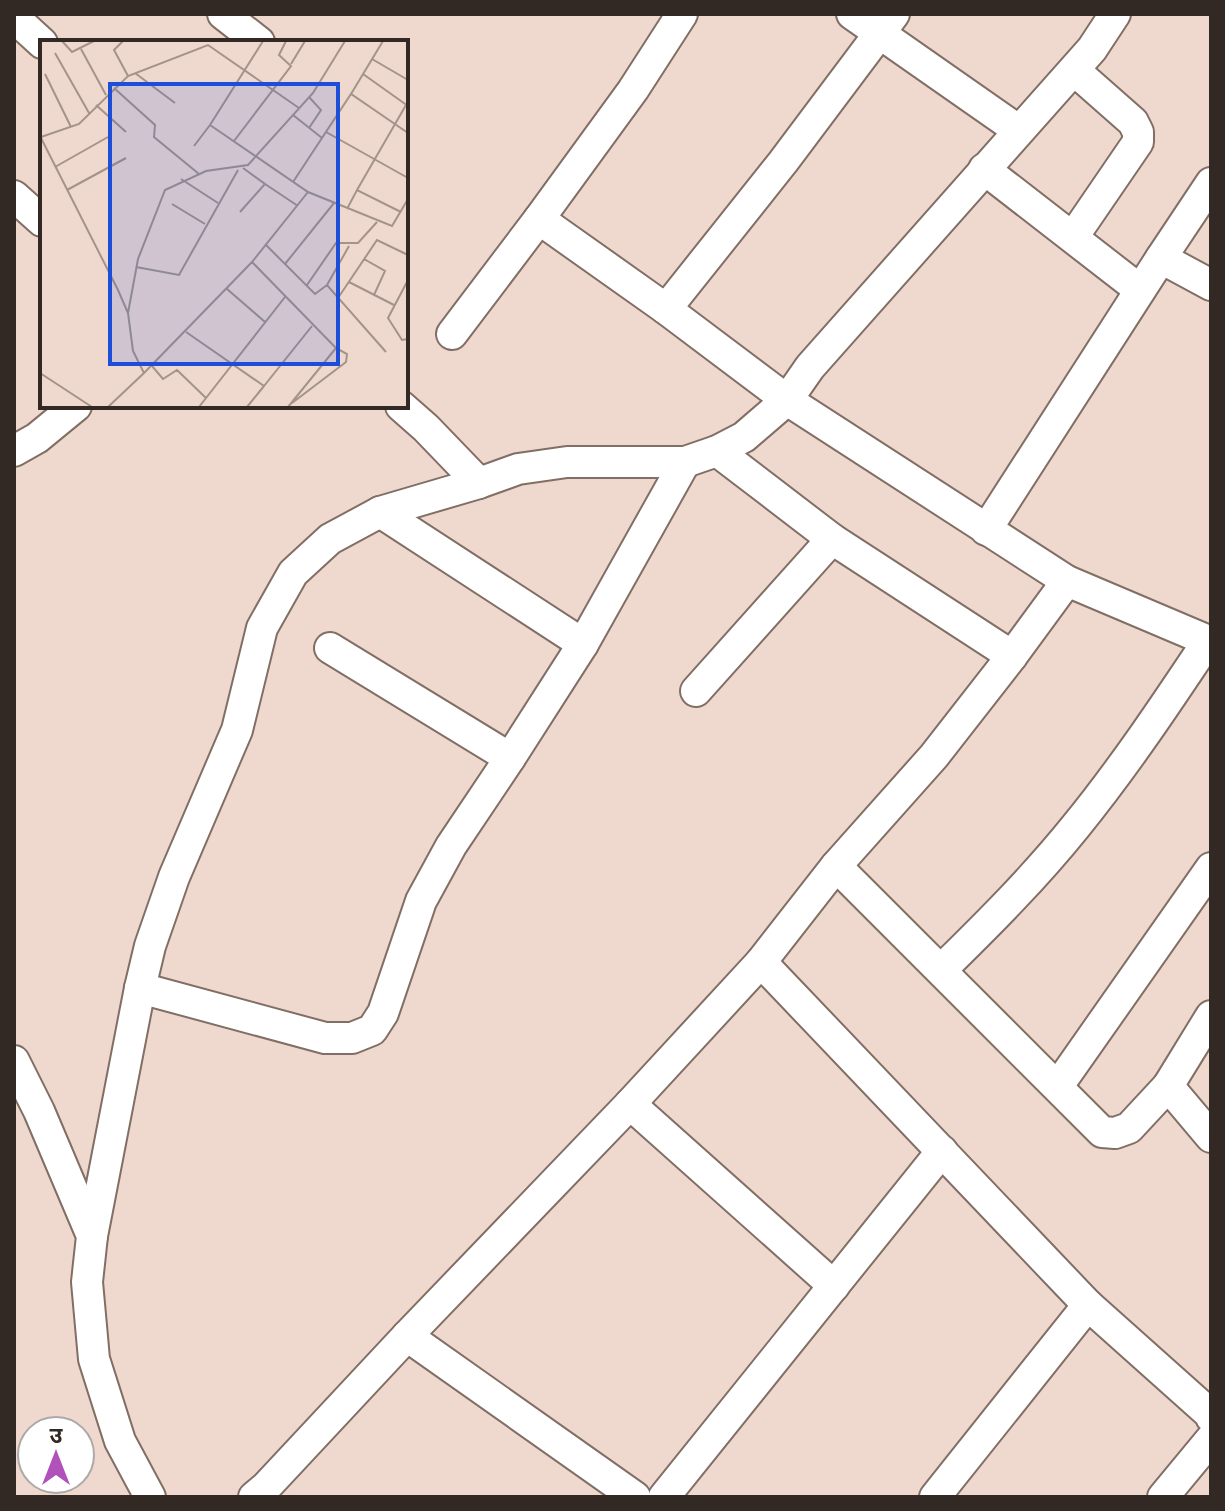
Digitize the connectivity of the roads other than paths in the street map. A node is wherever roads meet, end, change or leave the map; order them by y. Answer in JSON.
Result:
{"nodes":[{"id":1,"x":223,"y":14,"type":"edge"},
{"id":2,"x":682,"y":14,"type":"edge"},
{"id":3,"x":852,"y":14,"type":"edge"},
{"id":4,"x":1115,"y":14,"type":"edge"},
{"id":5,"x":20,"y":20,"type":"edge"},
{"id":6,"x":887,"y":24,"type":"edge"},
{"id":7,"x":256,"y":40,"type":"edge"},
{"id":8,"x":40,"y":41,"type":"edge"},
{"id":9,"x":1074,"y":70,"type":"junction"},
{"id":10,"x":1018,"y":130,"type":"junction"},
{"id":11,"x":984,"y":169,"type":"junction"},
{"id":12,"x":1211,"y":183,"type":"edge"},
{"id":13,"x":14,"y":196,"type":"edge"},
{"id":14,"x":40,"y":219,"type":"edge"},
{"id":15,"x":539,"y":219,"type":"junction"},
{"id":16,"x":1073,"y":237,"type":"junction"},
{"id":17,"x":1161,"y":258,"type":"junction"},
{"id":18,"x":1211,"y":285,"type":"edge"},
{"id":19,"x":1140,"y":290,"type":"junction"},
{"id":20,"x":666,"y":309,"type":"junction"},
{"id":21,"x":452,"y":334,"type":"dead end"},
{"id":22,"x":787,"y":400,"type":"junction"},
{"id":23,"x":74,"y":408,"type":"edge"},
{"id":24,"x":403,"y":408,"type":"edge"},
{"id":25,"x":14,"y":451,"type":"edge"},
{"id":26,"x":717,"y":451,"type":"junction"},
{"id":27,"x":685,"y":462,"type":"junction"},
{"id":28,"x":479,"y":483,"type":"junction"},
{"id":29,"x":380,"y":512,"type":"junction"},
{"id":30,"x":986,"y":530,"type":"junction"},
{"id":31,"x":832,"y":539,"type":"junction"},
{"id":32,"x":1067,"y":581,"type":"junction"},
{"id":33,"x":1210,"y":641,"type":"edge"},
{"id":34,"x":583,"y":644,"type":"junction"},
{"id":35,"x":330,"y":648,"type":"dead end"},
{"id":36,"x":1012,"y":656,"type":"junction"},
{"id":37,"x":696,"y":691,"type":"dead end"},
{"id":38,"x":510,"y":758,"type":"junction"},
{"id":39,"x":836,"y":866,"type":"junction"},
{"id":40,"x":1211,"y":868,"type":"edge"},
{"id":41,"x":761,"y":962,"type":"junction"},
{"id":42,"x":941,"y":970,"type":"junction"},
{"id":43,"x":140,"y":988,"type":"junction"},
{"id":44,"x":1211,"y":1016,"type":"edge"},
{"id":45,"x":14,"y":1061,"type":"edge"},
{"id":46,"x":1058,"y":1086,"type":"junction"},
{"id":47,"x":1168,"y":1086,"type":"junction"},
{"id":48,"x":630,"y":1104,"type":"junction"},
{"id":49,"x":1211,"y":1137,"type":"edge"},
{"id":50,"x":942,"y":1151,"type":"junction"},
{"id":51,"x":92,"y":1236,"type":"junction"},
{"id":52,"x":834,"y":1286,"type":"junction"},
{"id":53,"x":1088,"y":1305,"type":"junction"},
{"id":54,"x":407,"y":1336,"type":"junction"},
{"id":55,"x":1211,"y":1417,"type":"edge"},
{"id":56,"x":1211,"y":1439,"type":"edge"},
{"id":57,"x":150,"y":1497,"type":"edge"},
{"id":58,"x":254,"y":1497,"type":"edge"},
{"id":59,"x":635,"y":1497,"type":"edge"},
{"id":60,"x":664,"y":1497,"type":"edge"},
{"id":61,"x":935,"y":1497,"type":"edge"},
{"id":62,"x":1163,"y":1497,"type":"edge"}],
"edges":[{"from":1,"to":7,"type":"street"},
{"from":2,"to":15,"type":"street"},
{"from":3,"to":6,"type":"street"},
{"from":4,"to":9,"type":"street"},
{"from":5,"to":8,"type":"street"},
{"from":6,"to":10,"type":"street"},
{"from":6,"to":20,"type":"street"},
{"from":9,"to":10,"type":"street"},
{"from":9,"to":16,"type":"street"},
{"from":10,"to":11,"type":"street"},
{"from":11,"to":16,"type":"street"},
{"from":11,"to":22,"type":"street"},
{"from":12,"to":17,"type":"street"},
{"from":13,"to":14,"type":"street"},
{"from":15,"to":20,"type":"street"},
{"from":15,"to":21,"type":"street"},
{"from":16,"to":19,"type":"street"},
{"from":17,"to":18,"type":"street"},
{"from":17,"to":19,"type":"street"},
{"from":19,"to":30,"type":"street"},
{"from":20,"to":22,"type":"street"},
{"from":22,"to":26,"type":"street"},
{"from":22,"to":30,"type":"street"},
{"from":23,"to":25,"type":"street"},
{"from":24,"to":28,"type":"street"},
{"from":26,"to":27,"type":"street"},
{"from":26,"to":31,"type":"street"},
{"from":27,"to":28,"type":"street"},
{"from":27,"to":34,"type":"street"},
{"from":28,"to":29,"type":"street"},
{"from":29,"to":34,"type":"street"},
{"from":29,"to":43,"type":"street"},
{"from":30,"to":32,"type":"street"},
{"from":31,"to":36,"type":"street"},
{"from":31,"to":37,"type":"street"},
{"from":32,"to":33,"type":"street"},
{"from":32,"to":36,"type":"street"},
{"from":33,"to":42,"type":"street"},
{"from":34,"to":38,"type":"street"},
{"from":35,"to":38,"type":"street"},
{"from":36,"to":39,"type":"street"},
{"from":38,"to":43,"type":"street"},
{"from":39,"to":41,"type":"street"},
{"from":39,"to":42,"type":"street"},
{"from":40,"to":46,"type":"street"},
{"from":41,"to":48,"type":"street"},
{"from":41,"to":50,"type":"street"},
{"from":42,"to":46,"type":"street"},
{"from":43,"to":51,"type":"street"},
{"from":44,"to":47,"type":"street"},
{"from":45,"to":51,"type":"street"},
{"from":46,"to":47,"type":"street"},
{"from":47,"to":49,"type":"street"},
{"from":48,"to":52,"type":"street"},
{"from":48,"to":54,"type":"street"},
{"from":50,"to":52,"type":"street"},
{"from":50,"to":53,"type":"street"},
{"from":51,"to":57,"type":"street"},
{"from":52,"to":60,"type":"street"},
{"from":53,"to":55,"type":"street"},
{"from":53,"to":61,"type":"street"},
{"from":54,"to":58,"type":"street"},
{"from":54,"to":59,"type":"street"},
{"from":56,"to":62,"type":"street"}]}
